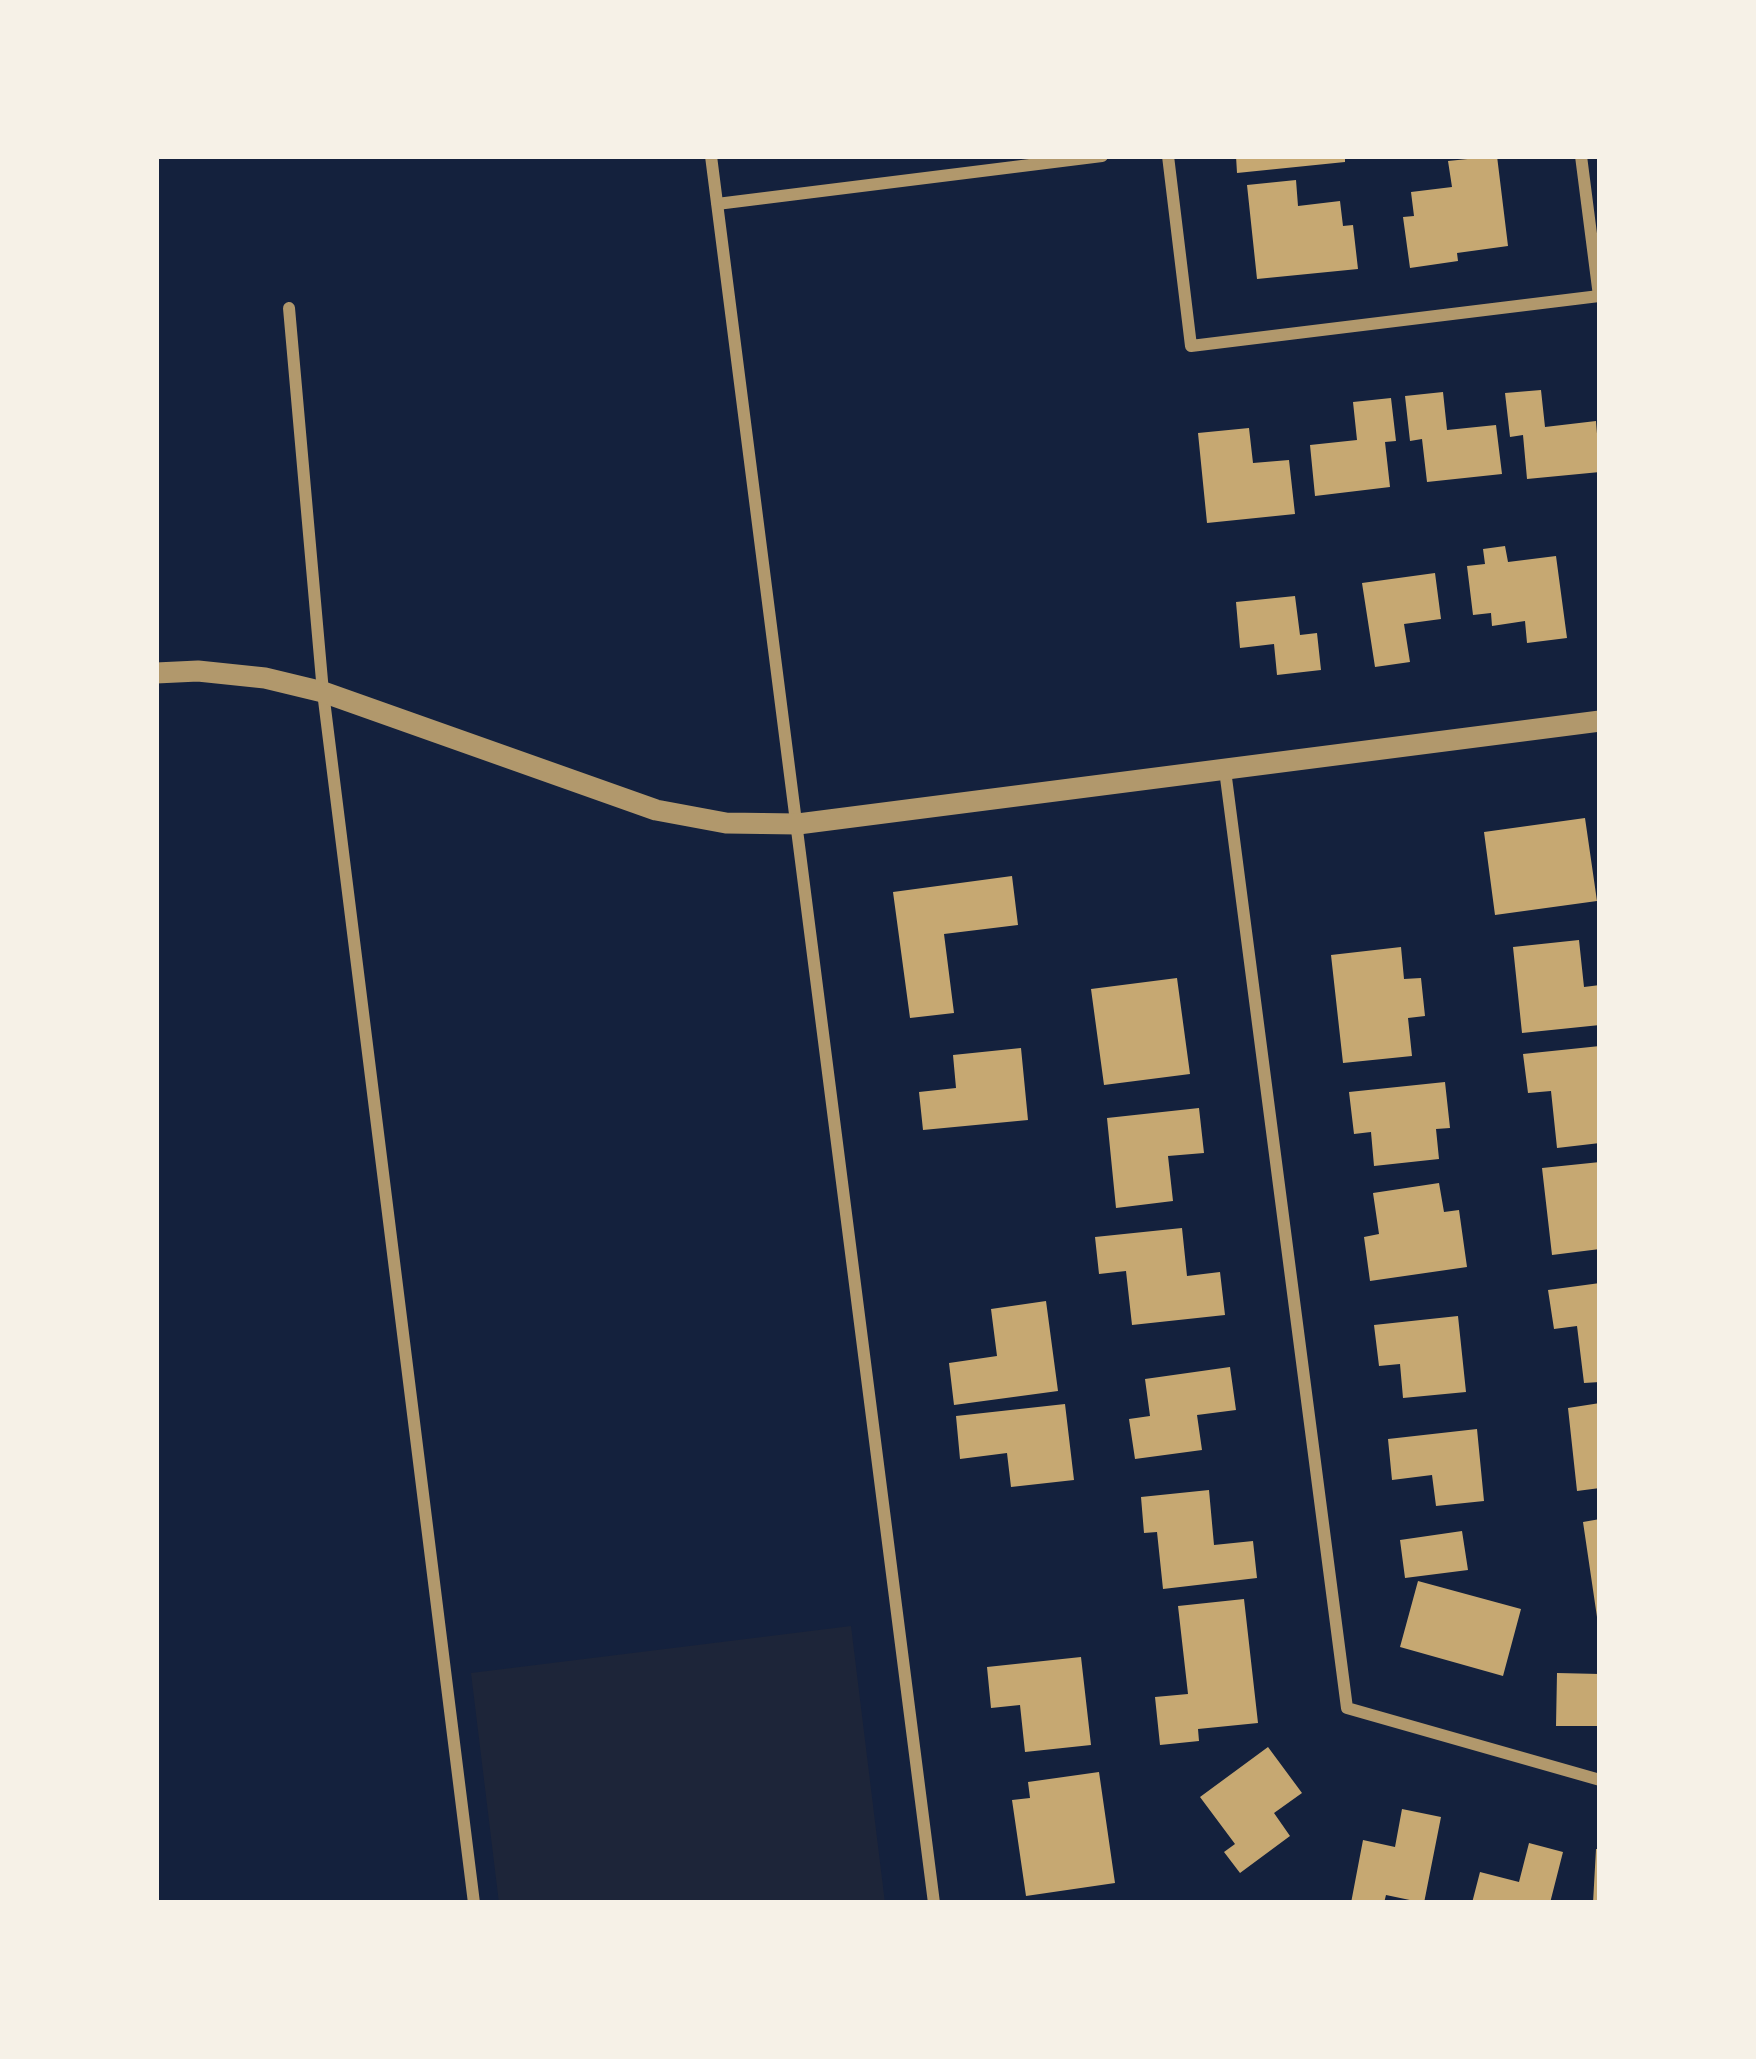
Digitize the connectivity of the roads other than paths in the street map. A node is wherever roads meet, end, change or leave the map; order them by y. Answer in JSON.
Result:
{"nodes":[{"id":1,"x":711,"y":156,"type":"edge"},
{"id":2,"x":1102,"y":156,"type":"edge"},
{"id":3,"x":1168,"y":156,"type":"edge"},
{"id":4,"x":1581,"y":156,"type":"edge"},
{"id":5,"x":717,"y":204,"type":"junction"},
{"id":6,"x":1599,"y":296,"type":"edge"},
{"id":7,"x":289,"y":308,"type":"dead end"},
{"id":8,"x":156,"y":673,"type":"edge"},
{"id":9,"x":323,"y":692,"type":"junction"},
{"id":10,"x":1600,"y":721,"type":"edge"},
{"id":11,"x":1226,"y":770,"type":"junction"},
{"id":12,"x":798,"y":824,"type":"junction"},
{"id":13,"x":1600,"y":1780,"type":"edge"},
{"id":14,"x":474,"y":1903,"type":"edge"},
{"id":15,"x":934,"y":1903,"type":"edge"}],
"edges":[{"from":1,"to":5,"type":"street"},
{"from":2,"to":5,"type":"street"},
{"from":3,"to":6,"type":"street"},
{"from":4,"to":6,"type":"street"},
{"from":5,"to":12,"type":"street"},
{"from":7,"to":9,"type":"street"},
{"from":8,"to":9,"type":"street"},
{"from":9,"to":12,"type":"street"},
{"from":9,"to":14,"type":"street"},
{"from":10,"to":11,"type":"street"},
{"from":11,"to":12,"type":"street"},
{"from":11,"to":13,"type":"street"},
{"from":12,"to":15,"type":"street"}]}
